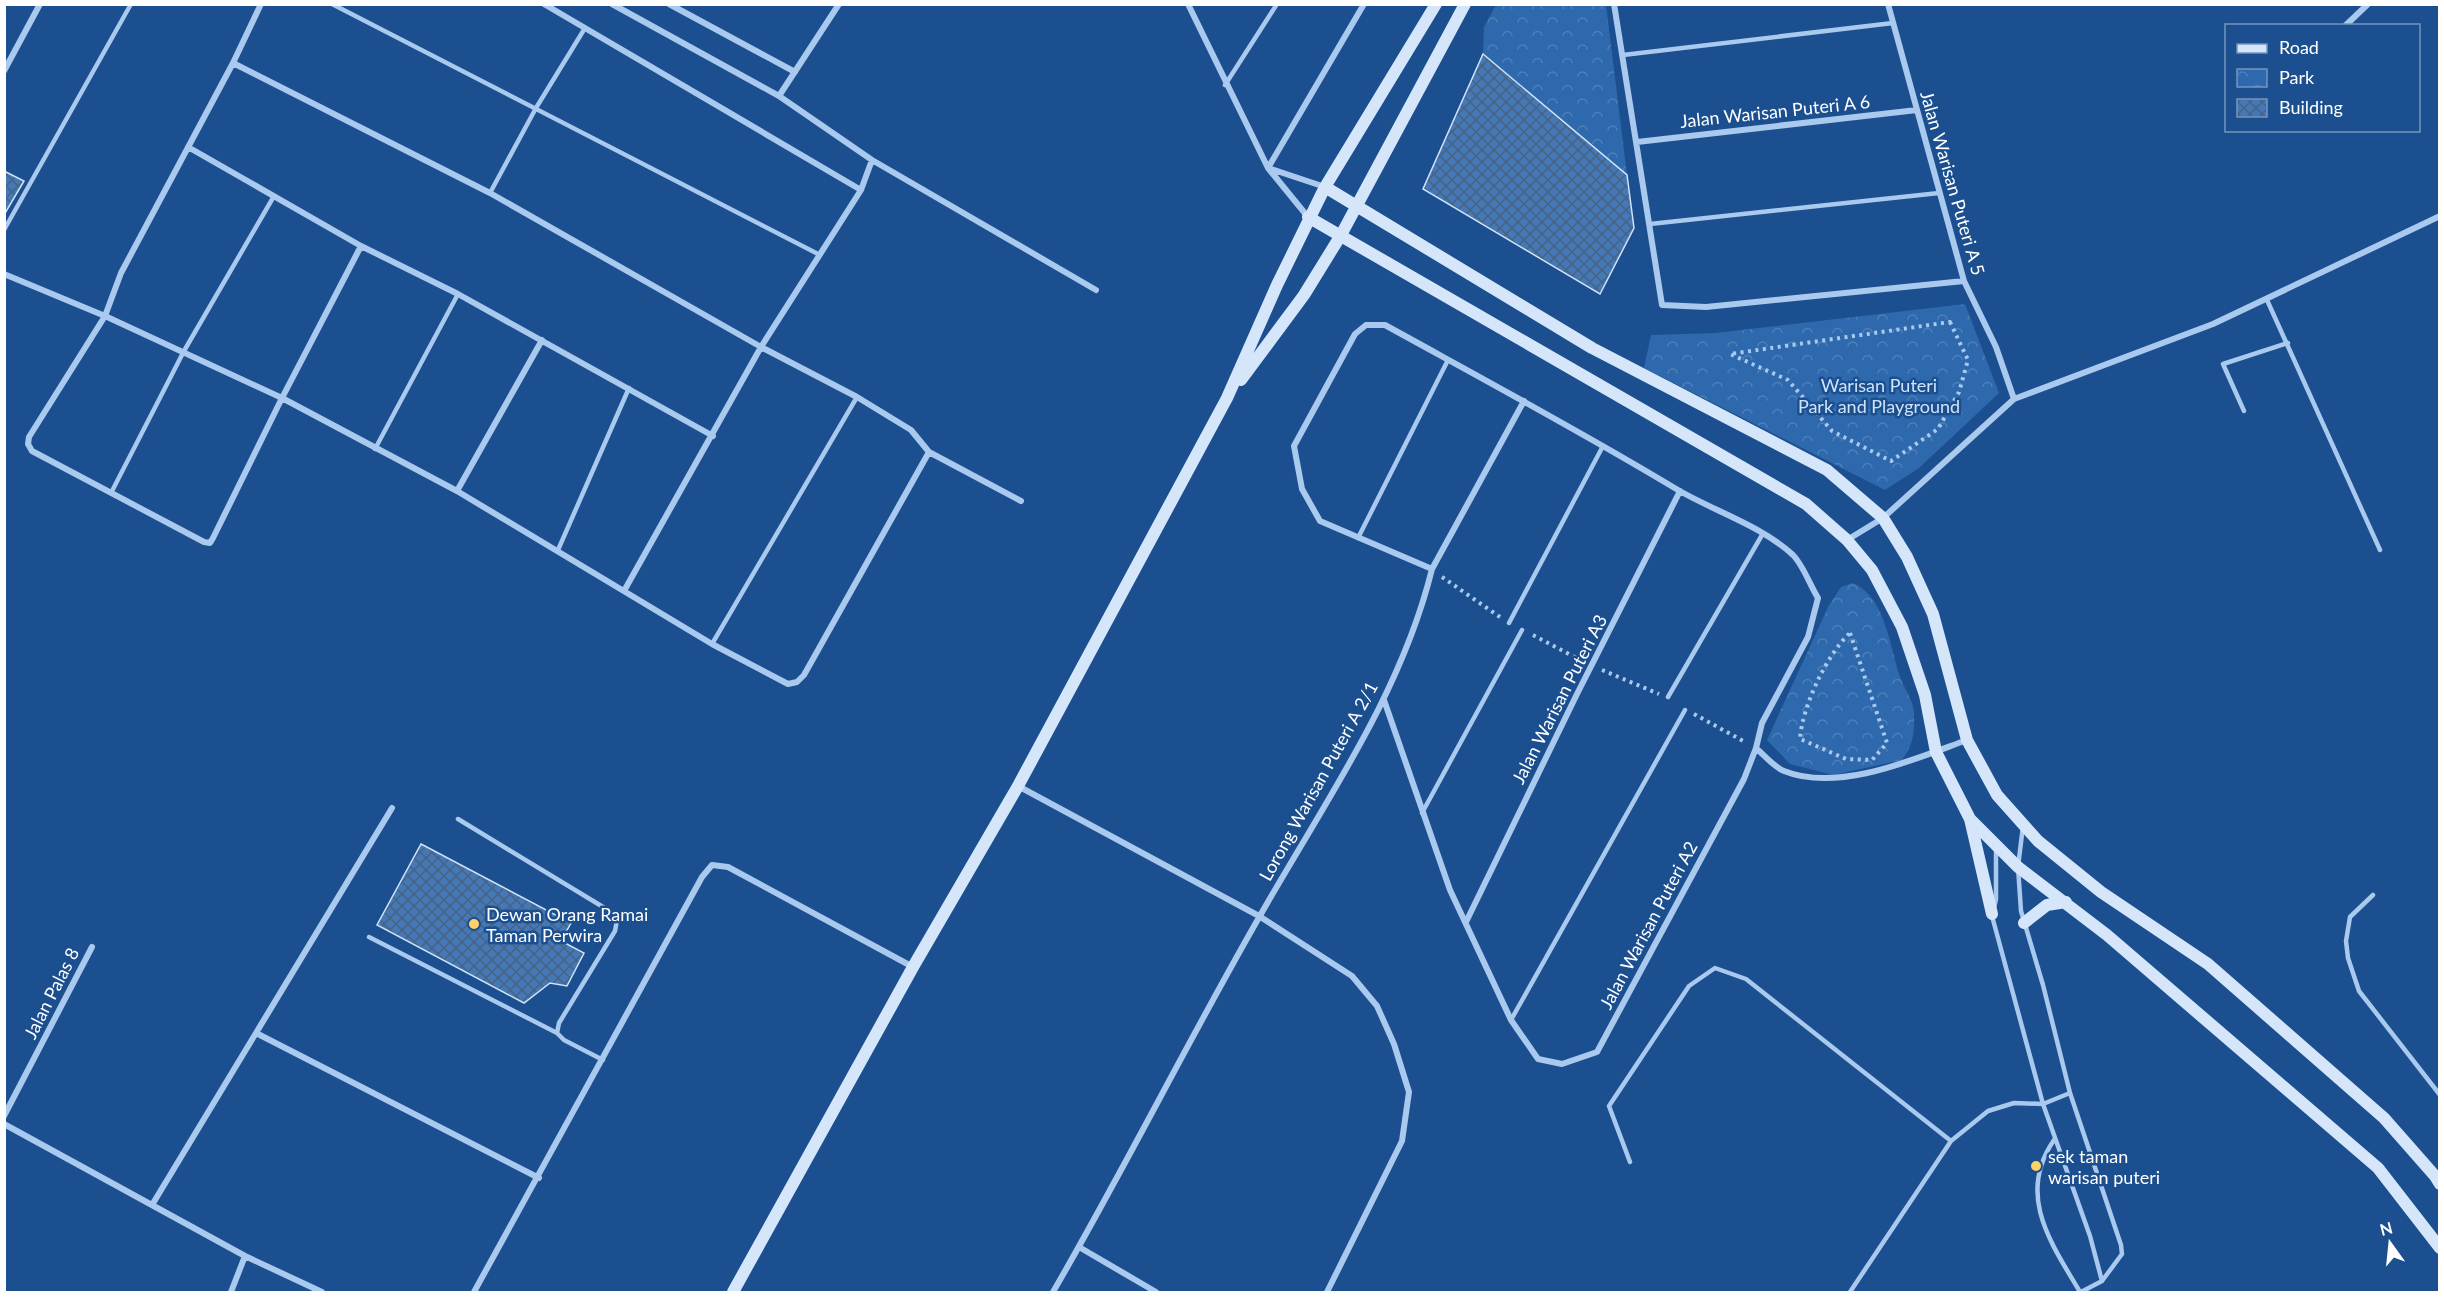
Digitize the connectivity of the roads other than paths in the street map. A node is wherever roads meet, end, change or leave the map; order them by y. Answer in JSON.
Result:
{"nodes":[{"id":1,"x":40,"y":4,"type":"edge"},
{"id":2,"x":131,"y":4,"type":"edge"},
{"id":3,"x":261,"y":4,"type":"edge"},
{"id":4,"x":332,"y":4,"type":"edge"},
{"id":5,"x":544,"y":4,"type":"edge"},
{"id":6,"x":612,"y":4,"type":"edge"},
{"id":7,"x":669,"y":4,"type":"edge"},
{"id":8,"x":839,"y":4,"type":"edge"},
{"id":9,"x":1188,"y":4,"type":"edge"},
{"id":10,"x":1278,"y":4,"type":"edge"},
{"id":11,"x":1364,"y":4,"type":"edge"},
{"id":12,"x":1436,"y":4,"type":"edge"},
{"id":13,"x":1465,"y":4,"type":"edge"},
{"id":14,"x":1614,"y":4,"type":"edge"},
{"id":15,"x":1888,"y":4,"type":"edge"},
{"id":16,"x":2368,"y":4,"type":"edge"},
{"id":17,"x":1893,"y":23,"type":"junction"},
{"id":18,"x":2346,"y":24,"type":"edge"},
{"id":19,"x":585,"y":28,"type":"junction"},
{"id":20,"x":1623,"y":55,"type":"junction"},
{"id":21,"x":233,"y":63,"type":"junction"},
{"id":22,"x":4,"y":71,"type":"edge"},
{"id":23,"x":795,"y":72,"type":"junction"},
{"id":24,"x":1226,"y":85,"type":"junction"},
{"id":25,"x":779,"y":96,"type":"junction"},
{"id":26,"x":536,"y":108,"type":"junction"},
{"id":27,"x":1917,"y":110,"type":"junction"},
{"id":28,"x":1637,"y":142,"type":"junction"},
{"id":29,"x":188,"y":147,"type":"junction"},
{"id":30,"x":872,"y":160,"type":"junction"},
{"id":31,"x":1268,"y":168,"type":"junction"},
{"id":32,"x":1325,"y":187,"type":"junction"},
{"id":33,"x":861,"y":190,"type":"junction"},
{"id":34,"x":489,"y":193,"type":"junction"},
{"id":35,"x":1939,"y":193,"type":"junction"},
{"id":36,"x":274,"y":196,"type":"junction"},
{"id":37,"x":1357,"y":206,"type":"junction"},
{"id":38,"x":2439,"y":216,"type":"edge"},
{"id":39,"x":1308,"y":217,"type":"junction"},
{"id":40,"x":1650,"y":224,"type":"junction"},
{"id":41,"x":4,"y":230,"type":"edge"},
{"id":42,"x":1341,"y":235,"type":"junction"},
{"id":43,"x":361,"y":246,"type":"junction"},
{"id":44,"x":819,"y":255,"type":"junction"},
{"id":45,"x":4,"y":274,"type":"edge"},
{"id":46,"x":1964,"y":281,"type":"junction"},
{"id":47,"x":1096,"y":290,"type":"dead end"},
{"id":48,"x":458,"y":294,"type":"junction"},
{"id":49,"x":2266,"y":300,"type":"junction"},
{"id":50,"x":105,"y":316,"type":"junction"},
{"id":51,"x":542,"y":340,"type":"junction"},
{"id":52,"x":2288,"y":343,"type":"junction"},
{"id":53,"x":761,"y":347,"type":"junction"},
{"id":54,"x":184,"y":351,"type":"junction"},
{"id":55,"x":1448,"y":360,"type":"junction"},
{"id":56,"x":629,"y":388,"type":"junction"},
{"id":57,"x":857,"y":397,"type":"junction"},
{"id":58,"x":282,"y":398,"type":"junction"},
{"id":59,"x":1227,"y":398,"type":"junction"},
{"id":60,"x":2014,"y":399,"type":"junction"},
{"id":61,"x":1524,"y":400,"type":"junction"},
{"id":62,"x":2244,"y":411,"type":"dead end"},
{"id":63,"x":713,"y":436,"type":"junction"},
{"id":64,"x":1603,"y":446,"type":"junction"},
{"id":65,"x":375,"y":449,"type":"junction"},
{"id":66,"x":929,"y":452,"type":"junction"},
{"id":67,"x":458,"y":491,"type":"junction"},
{"id":68,"x":1680,"y":491,"type":"junction"},
{"id":69,"x":111,"y":493,"type":"junction"},
{"id":70,"x":1021,"y":501,"type":"dead end"},
{"id":71,"x":1883,"y":518,"type":"junction"},
{"id":72,"x":1762,"y":535,"type":"junction"},
{"id":73,"x":1358,"y":538,"type":"junction"},
{"id":74,"x":1847,"y":540,"type":"junction"},
{"id":75,"x":558,"y":550,"type":"junction"},
{"id":76,"x":2380,"y":550,"type":"dead end"},
{"id":77,"x":1432,"y":569,"type":"junction"},
{"id":78,"x":624,"y":591,"type":"junction"},
{"id":79,"x":1509,"y":623,"type":"dead end"},
{"id":80,"x":1522,"y":630,"type":"dead end"},
{"id":81,"x":712,"y":644,"type":"junction"},
{"id":82,"x":1668,"y":697,"type":"road end"},
{"id":83,"x":1384,"y":700,"type":"junction"},
{"id":84,"x":1685,"y":710,"type":"road end"},
{"id":85,"x":1967,"y":740,"type":"junction"},
{"id":86,"x":1756,"y":748,"type":"junction"},
{"id":87,"x":1936,"y":752,"type":"junction"},
{"id":88,"x":1018,"y":786,"type":"junction"},
{"id":89,"x":392,"y":808,"type":"dead end"},
{"id":90,"x":1422,"y":813,"type":"junction"},
{"id":91,"x":458,"y":819,"type":"dead end"},
{"id":92,"x":1970,"y":819,"type":"junction"},
{"id":93,"x":2023,"y":824,"type":"junction"},
{"id":94,"x":1996,"y":845,"type":"junction"},
{"id":95,"x":2018,"y":867,"type":"junction"},
{"id":96,"x":2373,"y":895,"type":"dead end"},
{"id":97,"x":2066,"y":902,"type":"junction"},
{"id":98,"x":1992,"y":914,"type":"junction"},
{"id":99,"x":1259,"y":916,"type":"junction"},
{"id":100,"x":1466,"y":922,"type":"junction"},
{"id":101,"x":2024,"y":923,"type":"junction"},
{"id":102,"x":369,"y":937,"type":"dead end"},
{"id":103,"x":92,"y":947,"type":"dead end"},
{"id":104,"x":913,"y":967,"type":"junction"},
{"id":105,"x":1511,"y":1020,"type":"junction"},
{"id":106,"x":256,"y":1033,"type":"junction"},
{"id":107,"x":556,"y":1033,"type":"junction"},
{"id":108,"x":603,"y":1060,"type":"junction"},
{"id":109,"x":2070,"y":1093,"type":"junction"},
{"id":110,"x":2439,"y":1095,"type":"edge"},
{"id":111,"x":2043,"y":1104,"type":"junction"},
{"id":112,"x":4,"y":1116,"type":"edge"},
{"id":113,"x":4,"y":1124,"type":"edge"},
{"id":114,"x":2054,"y":1140,"type":"junction"},
{"id":115,"x":1951,"y":1141,"type":"junction"},
{"id":116,"x":1630,"y":1162,"type":"dead end"},
{"id":117,"x":539,"y":1178,"type":"junction"},
{"id":118,"x":2438,"y":1178,"type":"edge"},
{"id":119,"x":152,"y":1206,"type":"junction"},
{"id":120,"x":1079,"y":1247,"type":"junction"},
{"id":121,"x":2439,"y":1248,"type":"edge"},
{"id":122,"x":245,"y":1256,"type":"junction"},
{"id":123,"x":2102,"y":1281,"type":"junction"},
{"id":124,"x":231,"y":1293,"type":"edge"},
{"id":125,"x":322,"y":1293,"type":"edge"},
{"id":126,"x":474,"y":1293,"type":"edge"},
{"id":127,"x":733,"y":1293,"type":"edge"},
{"id":128,"x":1053,"y":1293,"type":"edge"},
{"id":129,"x":1156,"y":1293,"type":"edge"},
{"id":130,"x":1327,"y":1293,"type":"edge"},
{"id":131,"x":1850,"y":1293,"type":"edge"},
{"id":132,"x":2080,"y":1293,"type":"edge"}],
"edges":[{"from":1,"to":22,"type":"street"},
{"from":2,"to":41,"type":"lane"},
{"from":3,"to":21,"type":"street"},
{"from":4,"to":26,"type":"lane"},
{"from":5,"to":19,"type":"street"},
{"from":6,"to":25,"type":"street"},
{"from":7,"to":23,"type":"street"},
{"from":8,"to":23,"type":"street"},
{"from":9,"to":24,"type":"street"},
{"from":10,"to":24,"type":"lane"},
{"from":11,"to":31,"type":"street"},
{"from":12,"to":32,"type":"street"},
{"from":13,"to":37,"type":"street"},
{"from":14,"to":20,"type":"street"},
{"from":15,"to":17,"type":"street","name":"Jalan Warisan Puteri A 5"},
{"from":16,"to":18,"type":"street"},
{"from":17,"to":20,"type":"lane"},
{"from":17,"to":27,"type":"street","name":"Jalan Warisan Puteri A 5"},
{"from":19,"to":26,"type":"lane"},
{"from":19,"to":33,"type":"street"},
{"from":20,"to":28,"type":"street"},
{"from":21,"to":29,"type":"street"},
{"from":21,"to":34,"type":"street"},
{"from":23,"to":25,"type":"street"},
{"from":24,"to":31,"type":"street"},
{"from":25,"to":30,"type":"street"},
{"from":26,"to":34,"type":"lane"},
{"from":26,"to":44,"type":"lane"},
{"from":27,"to":28,"type":"street","name":"Jalan Warisan Puteri A 6"},
{"from":27,"to":35,"type":"street","name":"Jalan Warisan Puteri A 5"},
{"from":28,"to":40,"type":"street"},
{"from":29,"to":36,"type":"street"},
{"from":29,"to":50,"type":"street"},
{"from":30,"to":33,"type":"street"},
{"from":30,"to":47,"type":"street"},
{"from":31,"to":32,"type":"street"},
{"from":31,"to":39,"type":"street"},
{"from":32,"to":37,"type":"street"},
{"from":32,"to":39,"type":"street"},
{"from":33,"to":44,"type":"street"},
{"from":34,"to":53,"type":"street"},
{"from":35,"to":40,"type":"lane"},
{"from":35,"to":46,"type":"street","name":"Jalan Warisan Puteri A 5"},
{"from":36,"to":43,"type":"street"},
{"from":36,"to":54,"type":"lane"},
{"from":37,"to":42,"type":"street"},
{"from":37,"to":71,"type":"street"},
{"from":38,"to":49,"type":"street"},
{"from":39,"to":42,"type":"street"},
{"from":39,"to":59,"type":"street"},
{"from":40,"to":46,"type":"street"},
{"from":42,"to":59,"type":"street"},
{"from":42,"to":74,"type":"street"},
{"from":43,"to":48,"type":"street"},
{"from":43,"to":58,"type":"street"},
{"from":44,"to":53,"type":"street"},
{"from":45,"to":50,"type":"street"},
{"from":46,"to":60,"type":"street","name":"Jalan Warisan Puteri A 5"},
{"from":48,"to":51,"type":"street"},
{"from":48,"to":65,"type":"lane"},
{"from":49,"to":52,"type":"lane"},
{"from":49,"to":60,"type":"street"},
{"from":50,"to":54,"type":"street"},
{"from":50,"to":69,"type":"street"},
{"from":51,"to":56,"type":"street"},
{"from":51,"to":67,"type":"street"},
{"from":52,"to":62,"type":"lane"},
{"from":52,"to":76,"type":"lane"},
{"from":53,"to":57,"type":"street"},
{"from":53,"to":63,"type":"street"},
{"from":54,"to":58,"type":"street"},
{"from":54,"to":69,"type":"lane"},
{"from":55,"to":61,"type":"street","name":"Jalan Warisan Puteri A2"},
{"from":55,"to":73,"type":"lane"},
{"from":55,"to":73,"type":"street","name":"Jalan Warisan Puteri A2"},
{"from":56,"to":63,"type":"street"},
{"from":56,"to":75,"type":"lane"},
{"from":57,"to":66,"type":"street"},
{"from":57,"to":81,"type":"lane"},
{"from":58,"to":65,"type":"street"},
{"from":58,"to":69,"type":"street"},
{"from":59,"to":88,"type":"street"},
{"from":60,"to":71,"type":"street"},
{"from":61,"to":64,"type":"street","name":"Jalan Warisan Puteri A2"},
{"from":61,"to":77,"type":"street","name":"Lorong Warisan Puteri A 2/1"},
{"from":63,"to":78,"type":"street"},
{"from":64,"to":68,"type":"street","name":"Jalan Warisan Puteri A2"},
{"from":64,"to":79,"type":"lane"},
{"from":65,"to":67,"type":"street"},
{"from":66,"to":70,"type":"street"},
{"from":66,"to":81,"type":"street"},
{"from":67,"to":75,"type":"street"},
{"from":68,"to":72,"type":"street","name":"Jalan Warisan Puteri A2"},
{"from":68,"to":100,"type":"street","name":"Jalan Warisan Puteri A3"},
{"from":71,"to":74,"type":"street"},
{"from":71,"to":85,"type":"street"},
{"from":72,"to":82,"type":"lane"},
{"from":72,"to":86,"type":"street","name":"Jalan Warisan Puteri A2"},
{"from":73,"to":77,"type":"street","name":"Jalan Warisan Puteri A2"},
{"from":74,"to":87,"type":"street"},
{"from":75,"to":78,"type":"street"},
{"from":77,"to":83,"type":"street","name":"Lorong Warisan Puteri A 2/1"},
{"from":78,"to":81,"type":"street"},
{"from":80,"to":90,"type":"lane"},
{"from":83,"to":90,"type":"street"},
{"from":83,"to":99,"type":"street","name":"Lorong Warisan Puteri A 2/1"},
{"from":84,"to":105,"type":"lane"},
{"from":85,"to":87,"type":"street"},
{"from":85,"to":93,"type":"street"},
{"from":86,"to":87,"type":"street"},
{"from":86,"to":105,"type":"street","name":"Jalan Warisan Puteri A2"},
{"from":87,"to":92,"type":"street"},
{"from":88,"to":99,"type":"street"},
{"from":88,"to":104,"type":"street"},
{"from":89,"to":106,"type":"street"},
{"from":90,"to":100,"type":"street"},
{"from":91,"to":107,"type":"lane"},
{"from":92,"to":94,"type":"street"},
{"from":92,"to":98,"type":"street"},
{"from":93,"to":95,"type":"lane"},
{"from":93,"to":118,"type":"street"},
{"from":94,"to":95,"type":"street"},
{"from":94,"to":98,"type":"lane"},
{"from":95,"to":97,"type":"street"},
{"from":95,"to":101,"type":"lane"},
{"from":96,"to":110,"type":"lane"},
{"from":97,"to":101,"type":"street"},
{"from":97,"to":121,"type":"street"},
{"from":98,"to":111,"type":"lane"},
{"from":99,"to":120,"type":"street","name":"Lorong Warisan Puteri A 2/1"},
{"from":99,"to":130,"type":"street"},
{"from":100,"to":105,"type":"street"},
{"from":101,"to":109,"type":"lane"},
{"from":102,"to":107,"type":"lane"},
{"from":103,"to":112,"type":"street","name":"Jalan Palas 8"},
{"from":104,"to":108,"type":"street"},
{"from":104,"to":127,"type":"street"},
{"from":106,"to":117,"type":"street"},
{"from":106,"to":119,"type":"street"},
{"from":107,"to":108,"type":"lane"},
{"from":108,"to":117,"type":"street"},
{"from":109,"to":111,"type":"lane"},
{"from":109,"to":123,"type":"lane"},
{"from":111,"to":114,"type":"lane"},
{"from":111,"to":115,"type":"lane"},
{"from":113,"to":119,"type":"street"},
{"from":114,"to":123,"type":"lane"},
{"from":114,"to":132,"type":"lane"},
{"from":115,"to":116,"type":"lane"},
{"from":115,"to":131,"type":"lane"},
{"from":117,"to":126,"type":"street"},
{"from":119,"to":122,"type":"street"},
{"from":120,"to":128,"type":"street","name":"Lorong Warisan Puteri A 2/1"},
{"from":120,"to":129,"type":"street"},
{"from":122,"to":124,"type":"street"},
{"from":122,"to":125,"type":"street"},
{"from":123,"to":132,"type":"lane"}]}
